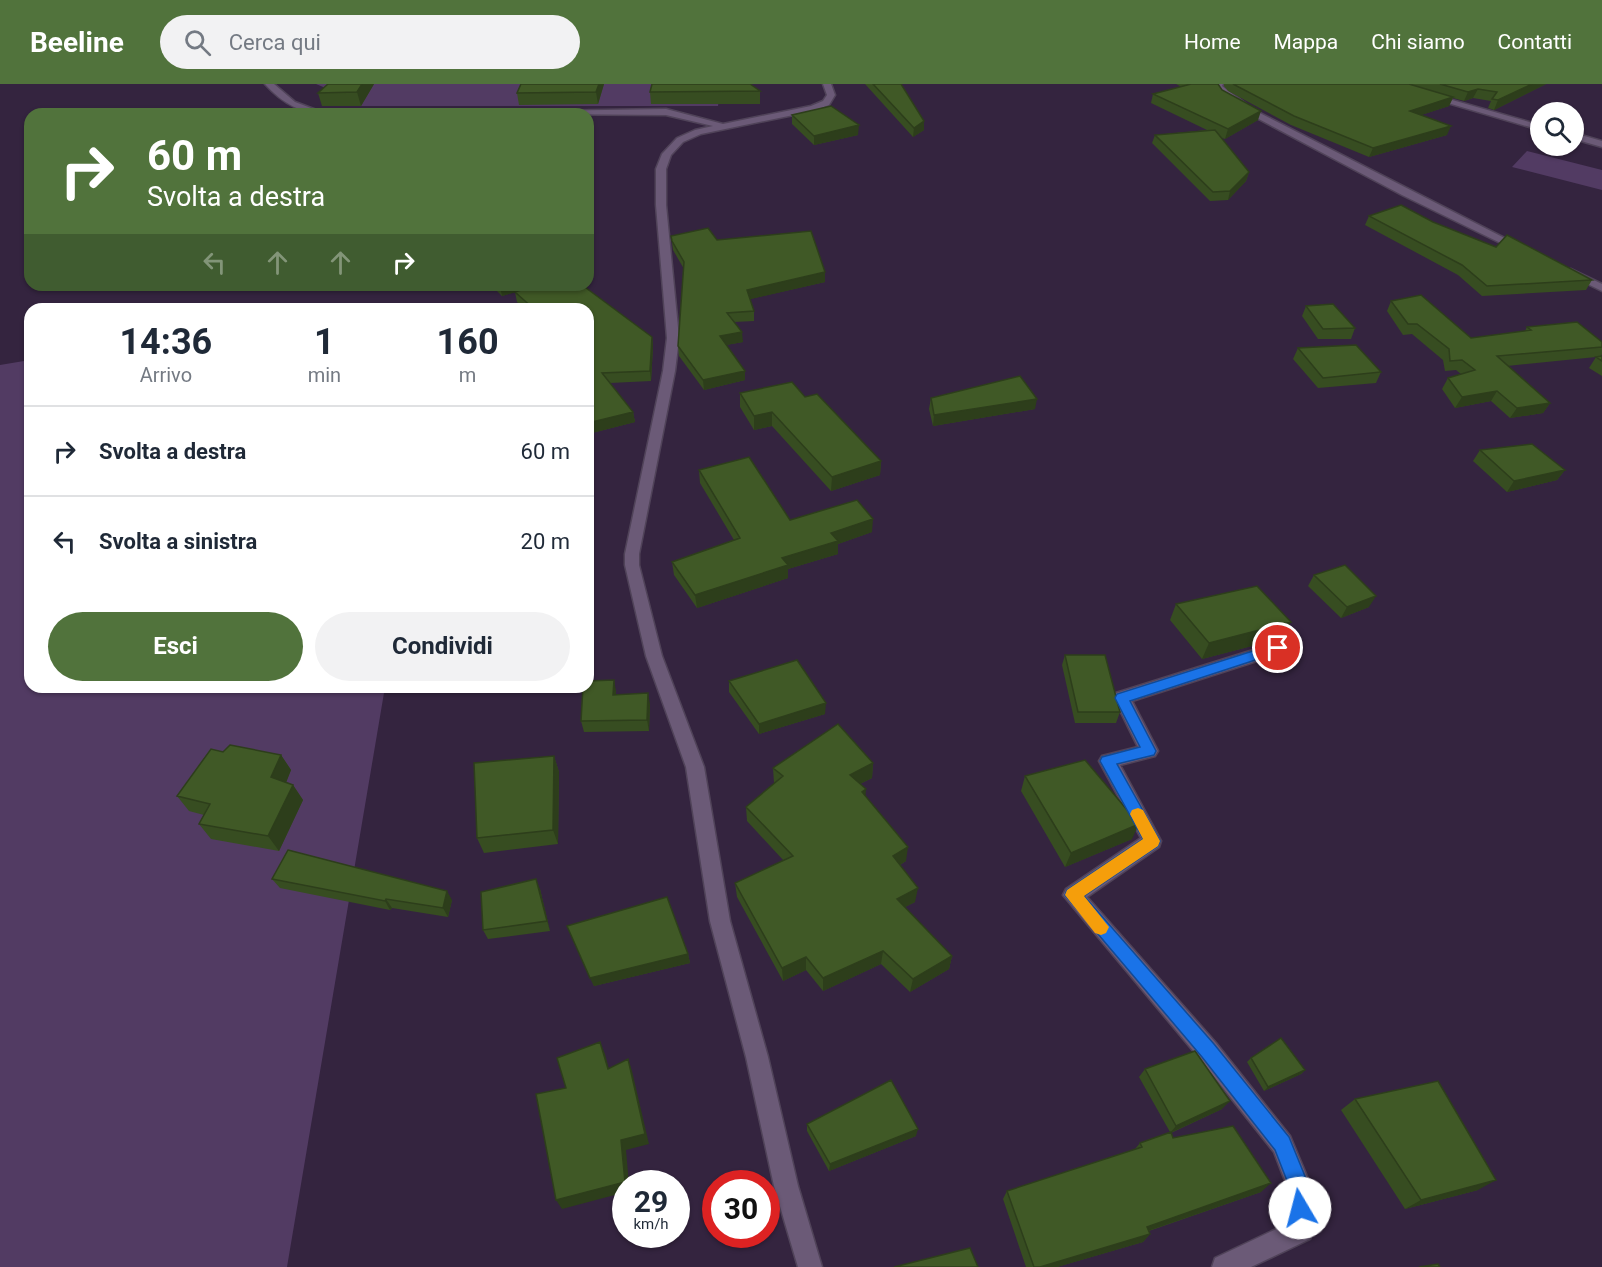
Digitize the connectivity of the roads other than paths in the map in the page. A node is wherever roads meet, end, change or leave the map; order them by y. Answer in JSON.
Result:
{"nodes":[{"id":1,"x":269,"y":84,"type":"edge"},
{"id":2,"x":827,"y":84,"type":"edge"},
{"id":3,"x":1219,"y":84,"type":"edge"},
{"id":4,"x":1387,"y":84,"type":"edge"},
{"id":5,"x":1400,"y":85,"type":"edge"},
{"id":6,"x":304,"y":108,"type":"edge"},
{"id":7,"x":594,"y":113,"type":"edge"},
{"id":8,"x":696,"y":120,"type":"junction"},
{"id":9,"x":1530,"y":125,"type":"edge"},
{"id":10,"x":726,"y":126,"type":"junction"},
{"id":11,"x":688,"y":136,"type":"junction"},
{"id":12,"x":1584,"y":139,"type":"edge"},
{"id":13,"x":1602,"y":144,"type":"edge"},
{"id":14,"x":1536,"y":256,"type":"edge"},
{"id":15,"x":1557,"y":266,"type":"edge"},
{"id":16,"x":1602,"y":288,"type":"edge"},
{"id":17,"x":1278,"y":648,"type":"edge"},
{"id":18,"x":810,"y":1267,"type":"edge"},
{"id":19,"x":1224,"y":1267,"type":"edge"}],
"edges":[{"from":1,"to":6,"type":"street"},
{"from":2,"to":10,"type":"street"},
{"from":3,"to":14,"type":"street"},
{"from":4,"to":5,"type":"street"},
{"from":5,"to":9,"type":"street"},
{"from":7,"to":8,"type":"street"},
{"from":8,"to":10,"type":"street"},
{"from":8,"to":11,"type":"street"},
{"from":10,"to":11,"type":"street"},
{"from":11,"to":18,"type":"street"},
{"from":12,"to":13,"type":"street"},
{"from":15,"to":16,"type":"street"},
{"from":17,"to":19,"type":"street"}]}
